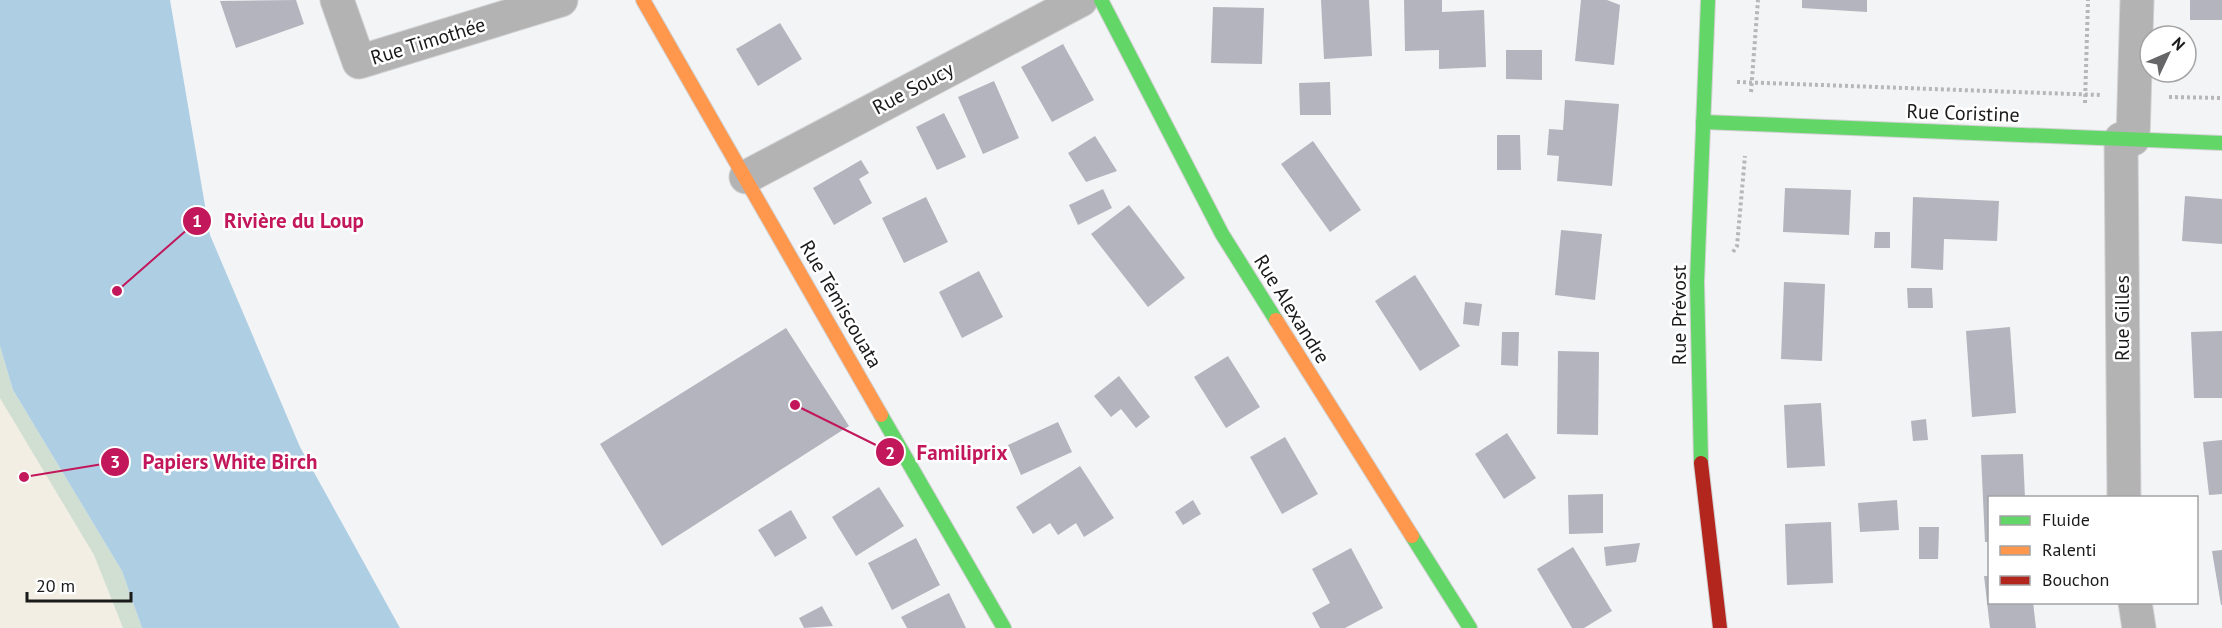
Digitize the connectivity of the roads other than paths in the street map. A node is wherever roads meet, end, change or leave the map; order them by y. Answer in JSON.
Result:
{"nodes":[{"id":1,"x":337,"y":0,"type":"edge"},
{"id":2,"x":561,"y":0,"type":"edge"},
{"id":3,"x":643,"y":0,"type":"edge"},
{"id":4,"x":1081,"y":0,"type":"edge"},
{"id":5,"x":1101,"y":0,"type":"edge"},
{"id":6,"x":1708,"y":0,"type":"edge"},
{"id":7,"x":2137,"y":0,"type":"edge"},
{"id":8,"x":1703,"y":123,"type":"junction"},
{"id":9,"x":2127,"y":139,"type":"junction"},
{"id":10,"x":2222,"y":143,"type":"edge"},
{"id":11,"x":746,"y":177,"type":"junction"},
{"id":12,"x":2124,"y":496,"type":"edge"},
{"id":13,"x":2135,"y":604,"type":"edge"},
{"id":14,"x":1004,"y":628,"type":"edge"},
{"id":15,"x":1470,"y":628,"type":"edge"},
{"id":16,"x":1720,"y":628,"type":"edge"},
{"id":17,"x":2139,"y":628,"type":"edge"}],
"edges":[{"from":1,"to":2,"type":"street","name":"Rue Timothée"},
{"from":3,"to":11,"type":"street","name":"Rue Témiscouata"},
{"from":4,"to":11,"type":"street","name":"Rue Soucy"},
{"from":5,"to":15,"type":"street","name":"Rue Alexandre"},
{"from":6,"to":8,"type":"street","name":"Rue Prévost"},
{"from":7,"to":9,"type":"street","name":"Rue Gilles"},
{"from":8,"to":9,"type":"street","name":"Rue Coristine"},
{"from":8,"to":16,"type":"street","name":"Rue Prévost"},
{"from":9,"to":10,"type":"street","name":"Rue Coristine"},
{"from":9,"to":12,"type":"street","name":"Rue Gilles"},
{"from":11,"to":14,"type":"street","name":"Rue Témiscouata"},
{"from":13,"to":17,"type":"street"}]}
